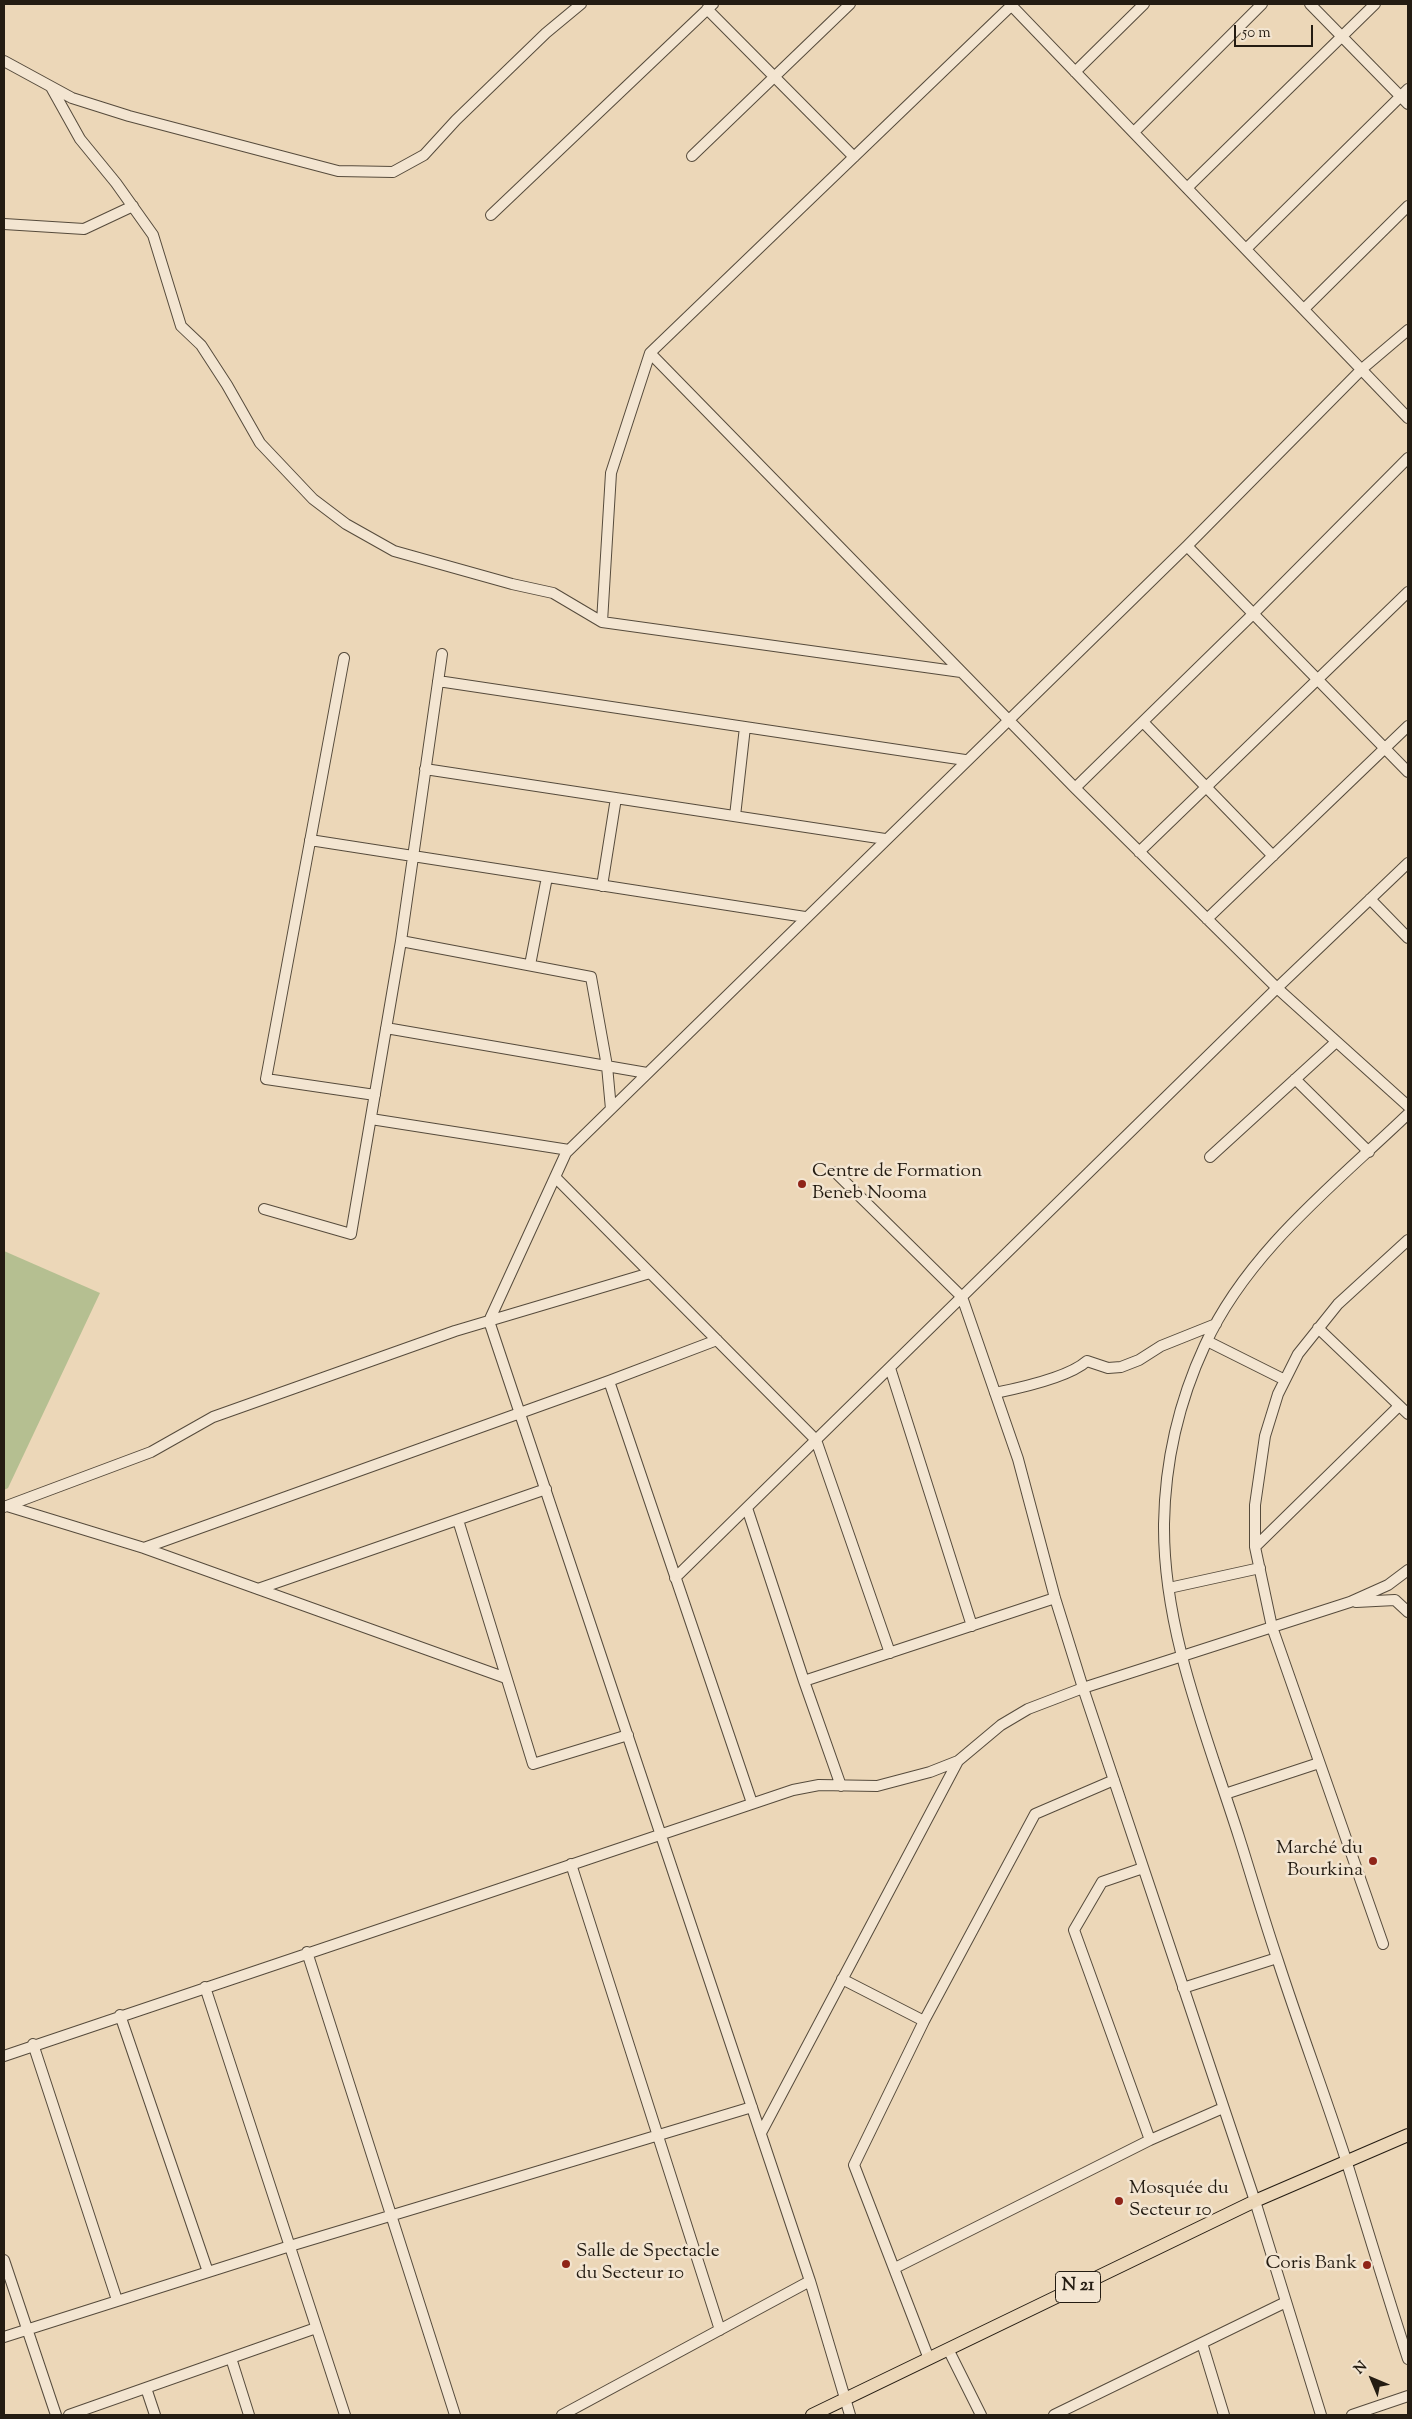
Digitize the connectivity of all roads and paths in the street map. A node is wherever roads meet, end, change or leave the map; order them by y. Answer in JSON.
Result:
{"nodes":[{"id":1,"x":581,"y":4,"type":"edge"},
{"id":2,"x":850,"y":4,"type":"edge"},
{"id":3,"x":1012,"y":4,"type":"edge"},
{"id":4,"x":1144,"y":4,"type":"edge"},
{"id":5,"x":1262,"y":4,"type":"edge"},
{"id":6,"x":1310,"y":4,"type":"edge"},
{"id":7,"x":1375,"y":4,"type":"edge"},
{"id":8,"x":710,"y":6,"type":"edge"},
{"id":9,"x":1342,"y":36,"type":"junction"},
{"id":10,"x":4,"y":61,"type":"edge"},
{"id":11,"x":1075,"y":72,"type":"junction"},
{"id":12,"x":774,"y":77,"type":"junction"},
{"id":13,"x":52,"y":87,"type":"junction"},
{"id":14,"x":1406,"y":96,"type":"edge"},
{"id":15,"x":1134,"y":132,"type":"junction"},
{"id":16,"x":692,"y":156,"type":"dead end"},
{"id":17,"x":854,"y":157,"type":"junction"},
{"id":18,"x":1188,"y":188,"type":"junction"},
{"id":19,"x":133,"y":206,"type":"junction"},
{"id":20,"x":1408,"y":206,"type":"edge"},
{"id":21,"x":491,"y":215,"type":"dead end"},
{"id":22,"x":4,"y":224,"type":"edge"},
{"id":23,"x":1246,"y":249,"type":"junction"},
{"id":24,"x":1304,"y":309,"type":"junction"},
{"id":25,"x":1408,"y":330,"type":"edge"},
{"id":26,"x":650,"y":353,"type":"junction"},
{"id":27,"x":1362,"y":369,"type":"junction"},
{"id":28,"x":1408,"y":418,"type":"edge"},
{"id":29,"x":1408,"y":458,"type":"edge"},
{"id":30,"x":1187,"y":546,"type":"junction"},
{"id":31,"x":1408,"y":592,"type":"edge"},
{"id":32,"x":1253,"y":614,"type":"junction"},
{"id":33,"x":602,"y":622,"type":"junction"},
{"id":34,"x":442,"y":654,"type":"dead end"},
{"id":35,"x":344,"y":658,"type":"dead end"},
{"id":36,"x":961,"y":672,"type":"junction"},
{"id":37,"x":1318,"y":680,"type":"junction"},
{"id":38,"x":438,"y":681,"type":"junction"},
{"id":39,"x":1008,"y":719,"type":"junction"},
{"id":40,"x":1143,"y":722,"type":"junction"},
{"id":41,"x":1408,"y":726,"type":"edge"},
{"id":42,"x":745,"y":727,"type":"junction"},
{"id":43,"x":1385,"y":749,"type":"junction"},
{"id":44,"x":965,"y":760,"type":"junction"},
{"id":45,"x":425,"y":769,"type":"junction"},
{"id":46,"x":1408,"y":772,"type":"edge"},
{"id":47,"x":1206,"y":787,"type":"junction"},
{"id":48,"x":1075,"y":788,"type":"junction"},
{"id":49,"x":616,"y":798,"type":"junction"},
{"id":50,"x":735,"y":816,"type":"junction"},
{"id":51,"x":885,"y":839,"type":"junction"},
{"id":52,"x":310,"y":840,"type":"junction"},
{"id":53,"x":1139,"y":852,"type":"junction"},
{"id":54,"x":413,"y":856,"type":"junction"},
{"id":55,"x":1273,"y":856,"type":"junction"},
{"id":56,"x":1408,"y":863,"type":"edge"},
{"id":57,"x":547,"y":877,"type":"junction"},
{"id":58,"x":602,"y":886,"type":"junction"},
{"id":59,"x":1370,"y":899,"type":"junction"},
{"id":60,"x":805,"y":917,"type":"junction"},
{"id":61,"x":1207,"y":919,"type":"junction"},
{"id":62,"x":1408,"y":938,"type":"edge"},
{"id":63,"x":401,"y":940,"type":"junction"},
{"id":64,"x":530,"y":965,"type":"junction"},
{"id":65,"x":1277,"y":988,"type":"junction"},
{"id":66,"x":386,"y":1028,"type":"junction"},
{"id":67,"x":1336,"y":1042,"type":"junction"},
{"id":68,"x":607,"y":1066,"type":"junction"},
{"id":69,"x":647,"y":1073,"type":"junction"},
{"id":70,"x":1295,"y":1079,"type":"junction"},
{"id":71,"x":375,"y":1095,"type":"junction"},
{"id":72,"x":1408,"y":1106,"type":"edge"},
{"id":73,"x":611,"y":1108,"type":"junction"},
{"id":74,"x":1408,"y":1114,"type":"edge"},
{"id":75,"x":371,"y":1119,"type":"junction"},
{"id":76,"x":568,"y":1150,"type":"junction"},
{"id":77,"x":1369,"y":1152,"type":"junction"},
{"id":78,"x":1210,"y":1157,"type":"dead end"},
{"id":79,"x":836,"y":1172,"type":"dead end"},
{"id":80,"x":555,"y":1176,"type":"junction"},
{"id":81,"x":264,"y":1209,"type":"dead end"},
{"id":82,"x":1407,"y":1244,"type":"edge"},
{"id":83,"x":650,"y":1273,"type":"junction"},
{"id":84,"x":962,"y":1297,"type":"junction"},
{"id":85,"x":489,"y":1321,"type":"junction"},
{"id":86,"x":1216,"y":1324,"type":"junction"},
{"id":87,"x":1318,"y":1328,"type":"junction"},
{"id":88,"x":717,"y":1340,"type":"junction"},
{"id":89,"x":1207,"y":1341,"type":"junction"},
{"id":90,"x":890,"y":1368,"type":"junction"},
{"id":91,"x":1284,"y":1380,"type":"junction"},
{"id":92,"x":609,"y":1381,"type":"junction"},
{"id":93,"x":995,"y":1392,"type":"junction"},
{"id":94,"x":1399,"y":1406,"type":"junction"},
{"id":95,"x":520,"y":1413,"type":"junction"},
{"id":96,"x":1408,"y":1414,"type":"edge"},
{"id":97,"x":816,"y":1440,"type":"junction"},
{"id":98,"x":546,"y":1489,"type":"junction"},
{"id":99,"x":5,"y":1506,"type":"edge"},
{"id":100,"x":747,"y":1508,"type":"junction"},
{"id":101,"x":458,"y":1520,"type":"junction"},
{"id":102,"x":1255,"y":1547,"type":"junction"},
{"id":103,"x":144,"y":1548,"type":"junction"},
{"id":104,"x":1260,"y":1568,"type":"junction"},
{"id":105,"x":1408,"y":1570,"type":"edge"},
{"id":106,"x":675,"y":1578,"type":"junction"},
{"id":107,"x":1169,"y":1588,"type":"junction"},
{"id":108,"x":258,"y":1589,"type":"junction"},
{"id":109,"x":1055,"y":1598,"type":"junction"},
{"id":110,"x":1350,"y":1602,"type":"junction"},
{"id":111,"x":1408,"y":1612,"type":"edge"},
{"id":112,"x":972,"y":1626,"type":"junction"},
{"id":113,"x":1272,"y":1627,"type":"junction"},
{"id":114,"x":890,"y":1653,"type":"junction"},
{"id":115,"x":1182,"y":1656,"type":"junction"},
{"id":116,"x":506,"y":1678,"type":"junction"},
{"id":117,"x":804,"y":1681,"type":"junction"},
{"id":118,"x":1083,"y":1688,"type":"junction"},
{"id":119,"x":628,"y":1734,"type":"junction"},
{"id":120,"x":958,"y":1761,"type":"junction"},
{"id":121,"x":1319,"y":1763,"type":"junction"},
{"id":122,"x":1114,"y":1780,"type":"junction"},
{"id":123,"x":841,"y":1786,"type":"junction"},
{"id":124,"x":1225,"y":1794,"type":"junction"},
{"id":125,"x":752,"y":1803,"type":"junction"},
{"id":126,"x":661,"y":1834,"type":"junction"},
{"id":127,"x":571,"y":1864,"type":"junction"},
{"id":128,"x":1143,"y":1868,"type":"junction"},
{"id":129,"x":1383,"y":1944,"type":"dead end"},
{"id":130,"x":307,"y":1952,"type":"junction"},
{"id":131,"x":1277,"y":1958,"type":"junction"},
{"id":132,"x":842,"y":1979,"type":"junction"},
{"id":133,"x":206,"y":1987,"type":"junction"},
{"id":134,"x":1183,"y":1988,"type":"junction"},
{"id":135,"x":120,"y":2015,"type":"junction"},
{"id":136,"x":924,"y":2021,"type":"junction"},
{"id":137,"x":33,"y":2044,"type":"junction"},
{"id":138,"x":4,"y":2056,"type":"edge"},
{"id":139,"x":752,"y":2107,"type":"junction"},
{"id":140,"x":1223,"y":2108,"type":"junction"},
{"id":141,"x":761,"y":2133,"type":"junction"},
{"id":142,"x":1408,"y":2135,"type":"edge"},
{"id":143,"x":658,"y":2136,"type":"junction"},
{"id":144,"x":1150,"y":2140,"type":"junction"},
{"id":145,"x":1346,"y":2162,"type":"junction"},
{"id":146,"x":1255,"y":2201,"type":"junction"},
{"id":147,"x":391,"y":2215,"type":"junction"},
{"id":148,"x":290,"y":2246,"type":"junction"},
{"id":149,"x":4,"y":2260,"type":"edge"},
{"id":150,"x":895,"y":2268,"type":"junction"},
{"id":151,"x":208,"y":2272,"type":"junction"},
{"id":152,"x":810,"y":2281,"type":"junction"},
{"id":153,"x":118,"y":2300,"type":"junction"},
{"id":154,"x":1286,"y":2302,"type":"junction"},
{"id":155,"x":316,"y":2328,"type":"junction"},
{"id":156,"x":28,"y":2329,"type":"junction"},
{"id":157,"x":720,"y":2330,"type":"junction"},
{"id":158,"x":4,"y":2337,"type":"edge"},
{"id":159,"x":1202,"y":2343,"type":"junction"},
{"id":160,"x":948,"y":2349,"type":"junction"},
{"id":161,"x":230,"y":2358,"type":"junction"},
{"id":162,"x":929,"y":2359,"type":"junction"},
{"id":163,"x":1408,"y":2360,"type":"edge"},
{"id":164,"x":146,"y":2388,"type":"junction"},
{"id":165,"x":1408,"y":2396,"type":"edge"},
{"id":166,"x":844,"y":2400,"type":"junction"},
{"id":167,"x":56,"y":2415,"type":"edge"},
{"id":168,"x":69,"y":2415,"type":"edge"},
{"id":169,"x":155,"y":2415,"type":"edge"},
{"id":170,"x":249,"y":2415,"type":"edge"},
{"id":171,"x":345,"y":2415,"type":"edge"},
{"id":172,"x":455,"y":2415,"type":"edge"},
{"id":173,"x":562,"y":2415,"type":"edge"},
{"id":174,"x":812,"y":2415,"type":"edge"},
{"id":175,"x":850,"y":2415,"type":"edge"},
{"id":176,"x":981,"y":2415,"type":"edge"},
{"id":177,"x":1054,"y":2415,"type":"edge"},
{"id":178,"x":1224,"y":2415,"type":"edge"},
{"id":179,"x":1321,"y":2415,"type":"edge"},
{"id":180,"x":1352,"y":2415,"type":"edge"}],
"edges":[{"from":1,"to":13,"type":"street"},
{"from":2,"to":12,"type":"street"},
{"from":3,"to":11,"type":"street"},
{"from":3,"to":17,"type":"street"},
{"from":4,"to":11,"type":"street"},
{"from":5,"to":15,"type":"street"},
{"from":6,"to":9,"type":"street"},
{"from":7,"to":9,"type":"street"},
{"from":8,"to":12,"type":"street"},
{"from":8,"to":21,"type":"street"},
{"from":9,"to":14,"type":"street"},
{"from":9,"to":18,"type":"street"},
{"from":10,"to":13,"type":"street"},
{"from":11,"to":15,"type":"street"},
{"from":12,"to":16,"type":"street"},
{"from":12,"to":17,"type":"street"},
{"from":13,"to":19,"type":"street"},
{"from":14,"to":23,"type":"street"},
{"from":15,"to":18,"type":"street"},
{"from":17,"to":26,"type":"street"},
{"from":18,"to":23,"type":"street"},
{"from":19,"to":22,"type":"street"},
{"from":19,"to":33,"type":"street"},
{"from":20,"to":24,"type":"street"},
{"from":23,"to":24,"type":"street"},
{"from":24,"to":27,"type":"street"},
{"from":25,"to":27,"type":"street"},
{"from":26,"to":33,"type":"street"},
{"from":26,"to":36,"type":"street"},
{"from":27,"to":28,"type":"street"},
{"from":27,"to":30,"type":"street"},
{"from":29,"to":32,"type":"street"},
{"from":30,"to":32,"type":"street"},
{"from":30,"to":39,"type":"street"},
{"from":31,"to":37,"type":"street"},
{"from":32,"to":37,"type":"street"},
{"from":32,"to":40,"type":"street"},
{"from":33,"to":36,"type":"street"},
{"from":34,"to":38,"type":"street"},
{"from":35,"to":52,"type":"street"},
{"from":36,"to":39,"type":"street"},
{"from":37,"to":43,"type":"street"},
{"from":37,"to":47,"type":"street"},
{"from":38,"to":42,"type":"street"},
{"from":38,"to":45,"type":"street"},
{"from":39,"to":44,"type":"street"},
{"from":39,"to":48,"type":"street"},
{"from":40,"to":47,"type":"street"},
{"from":40,"to":48,"type":"street"},
{"from":41,"to":43,"type":"street"},
{"from":42,"to":44,"type":"street"},
{"from":42,"to":50,"type":"street"},
{"from":43,"to":46,"type":"street"},
{"from":43,"to":55,"type":"street"},
{"from":44,"to":51,"type":"street"},
{"from":45,"to":49,"type":"street"},
{"from":45,"to":54,"type":"street"},
{"from":47,"to":53,"type":"street"},
{"from":47,"to":55,"type":"street"},
{"from":48,"to":53,"type":"street"},
{"from":49,"to":50,"type":"street"},
{"from":49,"to":58,"type":"street"},
{"from":50,"to":51,"type":"street"},
{"from":51,"to":60,"type":"street"},
{"from":52,"to":54,"type":"street"},
{"from":52,"to":71,"type":"street"},
{"from":53,"to":61,"type":"street"},
{"from":54,"to":57,"type":"street"},
{"from":54,"to":63,"type":"street"},
{"from":55,"to":61,"type":"street"},
{"from":56,"to":59,"type":"street"},
{"from":57,"to":58,"type":"street"},
{"from":57,"to":64,"type":"street"},
{"from":58,"to":60,"type":"street"},
{"from":59,"to":62,"type":"street"},
{"from":59,"to":65,"type":"street"},
{"from":60,"to":69,"type":"street"},
{"from":61,"to":65,"type":"street"},
{"from":63,"to":64,"type":"street"},
{"from":63,"to":66,"type":"street"},
{"from":64,"to":68,"type":"street"},
{"from":65,"to":67,"type":"street"},
{"from":65,"to":84,"type":"street"},
{"from":66,"to":68,"type":"street"},
{"from":66,"to":71,"type":"street"},
{"from":67,"to":70,"type":"street"},
{"from":67,"to":72,"type":"street"},
{"from":68,"to":69,"type":"street"},
{"from":68,"to":73,"type":"street"},
{"from":69,"to":73,"type":"street"},
{"from":70,"to":77,"type":"street"},
{"from":70,"to":78,"type":"street"},
{"from":71,"to":75,"type":"street"},
{"from":73,"to":76,"type":"street"},
{"from":74,"to":77,"type":"street"},
{"from":75,"to":76,"type":"street"},
{"from":75,"to":81,"type":"street"},
{"from":76,"to":80,"type":"street"},
{"from":77,"to":86,"type":"street"},
{"from":79,"to":84,"type":"street"},
{"from":80,"to":83,"type":"street"},
{"from":80,"to":85,"type":"street"},
{"from":82,"to":87,"type":"street"},
{"from":83,"to":85,"type":"street"},
{"from":83,"to":88,"type":"street"},
{"from":84,"to":90,"type":"street"},
{"from":84,"to":93,"type":"street"},
{"from":85,"to":95,"type":"street"},
{"from":85,"to":99,"type":"street"},
{"from":86,"to":89,"type":"street"},
{"from":86,"to":93,"type":"street"},
{"from":87,"to":91,"type":"street"},
{"from":87,"to":94,"type":"street"},
{"from":88,"to":92,"type":"street"},
{"from":88,"to":97,"type":"street"},
{"from":89,"to":91,"type":"street"},
{"from":89,"to":107,"type":"street"},
{"from":90,"to":97,"type":"street"},
{"from":90,"to":112,"type":"street"},
{"from":91,"to":102,"type":"street"},
{"from":92,"to":95,"type":"street"},
{"from":92,"to":106,"type":"street"},
{"from":93,"to":109,"type":"street"},
{"from":94,"to":96,"type":"street"},
{"from":94,"to":102,"type":"street"},
{"from":95,"to":98,"type":"street"},
{"from":95,"to":103,"type":"street"},
{"from":97,"to":100,"type":"street"},
{"from":97,"to":114,"type":"street"},
{"from":98,"to":101,"type":"street"},
{"from":98,"to":119,"type":"street"},
{"from":99,"to":103,"type":"street"},
{"from":100,"to":106,"type":"street"},
{"from":100,"to":117,"type":"street"},
{"from":101,"to":108,"type":"street"},
{"from":101,"to":116,"type":"street"},
{"from":102,"to":104,"type":"street"},
{"from":103,"to":108,"type":"street"},
{"from":104,"to":107,"type":"street"},
{"from":104,"to":113,"type":"street"},
{"from":105,"to":110,"type":"street"},
{"from":106,"to":125,"type":"street"},
{"from":107,"to":115,"type":"street"},
{"from":108,"to":116,"type":"street"},
{"from":109,"to":112,"type":"street"},
{"from":109,"to":118,"type":"street"},
{"from":110,"to":111,"type":"street"},
{"from":110,"to":113,"type":"street"},
{"from":112,"to":114,"type":"street"},
{"from":113,"to":115,"type":"street"},
{"from":113,"to":121,"type":"street"},
{"from":114,"to":117,"type":"street"},
{"from":115,"to":118,"type":"street"},
{"from":115,"to":124,"type":"street"},
{"from":116,"to":119,"type":"street"},
{"from":117,"to":123,"type":"street"},
{"from":118,"to":120,"type":"street"},
{"from":118,"to":122,"type":"street"},
{"from":119,"to":126,"type":"street"},
{"from":120,"to":123,"type":"street"},
{"from":120,"to":132,"type":"street"},
{"from":121,"to":124,"type":"street"},
{"from":121,"to":129,"type":"street"},
{"from":122,"to":128,"type":"street"},
{"from":122,"to":136,"type":"street"},
{"from":123,"to":125,"type":"street"},
{"from":124,"to":131,"type":"street"},
{"from":125,"to":126,"type":"street"},
{"from":126,"to":127,"type":"street"},
{"from":126,"to":139,"type":"street"},
{"from":127,"to":130,"type":"street"},
{"from":127,"to":143,"type":"street"},
{"from":128,"to":134,"type":"street"},
{"from":128,"to":144,"type":"street"},
{"from":130,"to":133,"type":"street"},
{"from":130,"to":147,"type":"street"},
{"from":131,"to":134,"type":"street"},
{"from":131,"to":145,"type":"street"},
{"from":132,"to":136,"type":"street"},
{"from":132,"to":141,"type":"street"},
{"from":133,"to":135,"type":"street"},
{"from":133,"to":148,"type":"street"},
{"from":134,"to":140,"type":"street"},
{"from":135,"to":137,"type":"street"},
{"from":135,"to":151,"type":"street"},
{"from":136,"to":150,"type":"street"},
{"from":137,"to":138,"type":"street"},
{"from":137,"to":153,"type":"street"},
{"from":139,"to":141,"type":"street"},
{"from":139,"to":143,"type":"street"},
{"from":140,"to":144,"type":"street"},
{"from":140,"to":146,"type":"street"},
{"from":141,"to":152,"type":"street"},
{"from":142,"to":145,"type":"main road","number":"N 21"},
{"from":143,"to":147,"type":"street"},
{"from":143,"to":157,"type":"street"},
{"from":144,"to":150,"type":"street"},
{"from":145,"to":146,"type":"main road","number":"N 21"},
{"from":145,"to":163,"type":"street"},
{"from":146,"to":154,"type":"street"},
{"from":146,"to":160,"type":"main road","number":"N 21"},
{"from":147,"to":148,"type":"street"},
{"from":147,"to":172,"type":"street"},
{"from":148,"to":151,"type":"street"},
{"from":148,"to":155,"type":"street"},
{"from":149,"to":156,"type":"street"},
{"from":150,"to":162,"type":"street"},
{"from":151,"to":153,"type":"street"},
{"from":152,"to":157,"type":"street"},
{"from":152,"to":166,"type":"street"},
{"from":153,"to":156,"type":"street"},
{"from":154,"to":159,"type":"street"},
{"from":154,"to":179,"type":"street"},
{"from":155,"to":161,"type":"street"},
{"from":155,"to":171,"type":"street"},
{"from":156,"to":158,"type":"street"},
{"from":156,"to":167,"type":"street"},
{"from":157,"to":173,"type":"street"},
{"from":159,"to":177,"type":"street"},
{"from":159,"to":178,"type":"street"},
{"from":160,"to":162,"type":"main road","number":"N 21"},
{"from":160,"to":176,"type":"street"},
{"from":161,"to":164,"type":"street"},
{"from":161,"to":170,"type":"street"},
{"from":162,"to":166,"type":"main road","number":"N 21"},
{"from":164,"to":168,"type":"street"},
{"from":164,"to":169,"type":"street"},
{"from":165,"to":180,"type":"street"},
{"from":166,"to":174,"type":"main road","number":"N 21"},
{"from":166,"to":175,"type":"street"}]}
